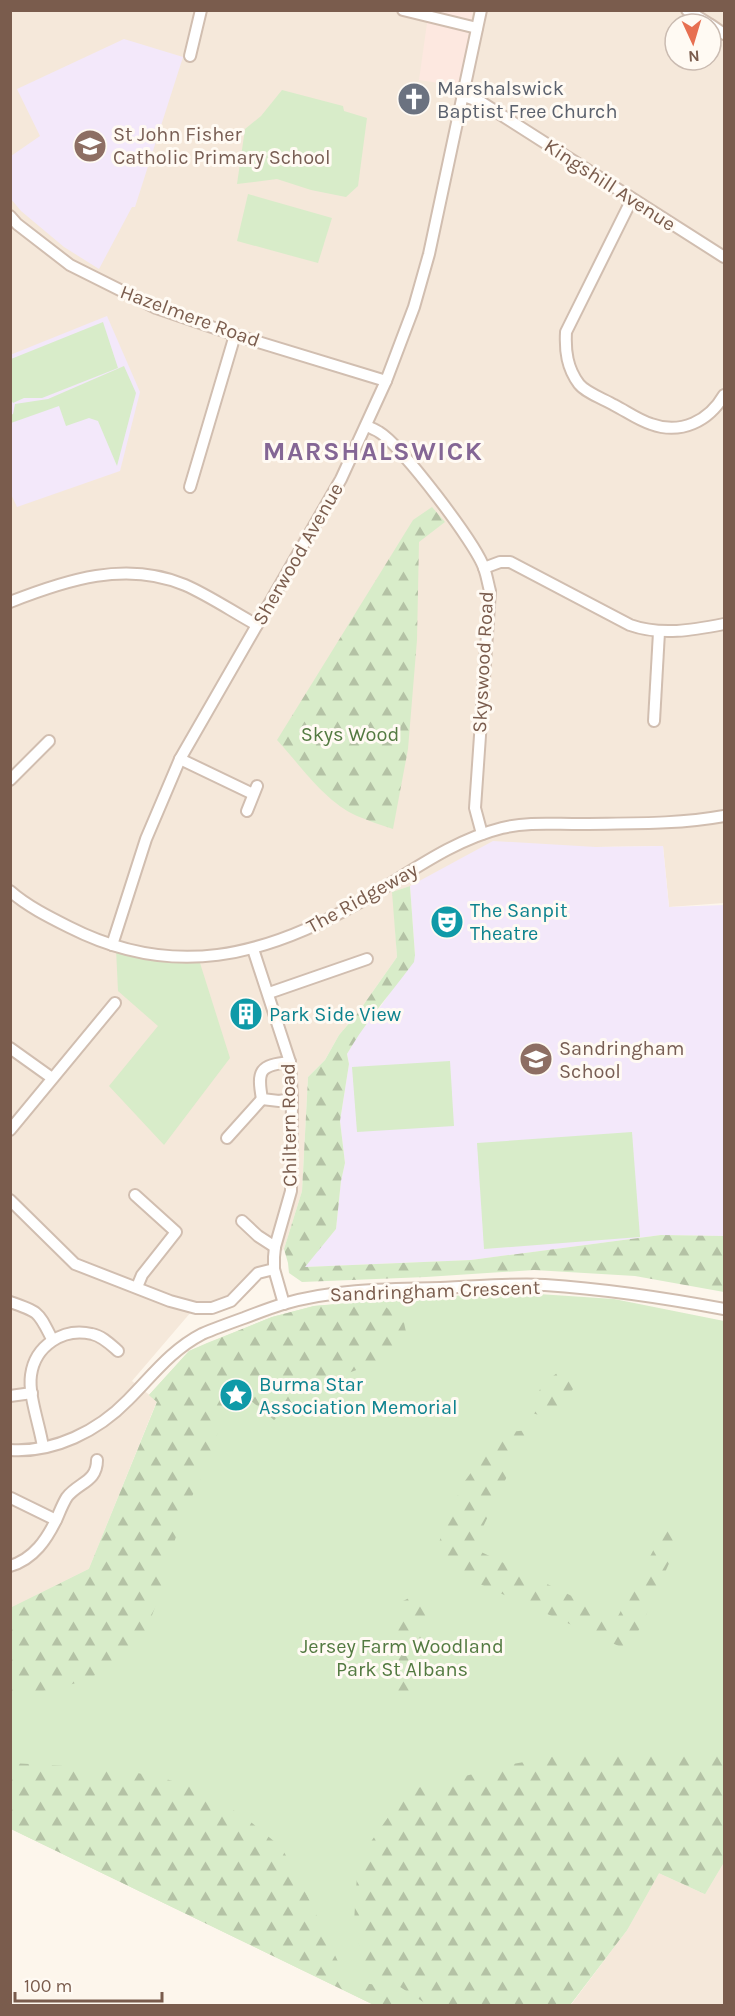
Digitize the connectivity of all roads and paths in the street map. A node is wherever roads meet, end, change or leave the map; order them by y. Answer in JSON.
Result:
{"nodes":[{"id":1,"x":201,"y":10,"type":"edge"},
{"id":2,"x":403,"y":10,"type":"edge"},
{"id":3,"x":481,"y":10,"type":"edge"},
{"id":4,"x":477,"y":28,"type":"junction"},
{"id":5,"x":190,"y":56,"type":"dead end"},
{"id":6,"x":464,"y":96,"type":"junction"},
{"id":7,"x":632,"y":200,"type":"junction"},
{"id":8,"x":13,"y":223,"type":"edge"},
{"id":9,"x":724,"y":257,"type":"edge"},
{"id":10,"x":235,"y":335,"type":"junction"},
{"id":11,"x":386,"y":381,"type":"junction"},
{"id":12,"x":724,"y":395,"type":"edge"},
{"id":13,"x":366,"y":426,"type":"junction"},
{"id":14,"x":190,"y":487,"type":"dead end"},
{"id":15,"x":484,"y":568,"type":"junction"},
{"id":16,"x":10,"y":602,"type":"edge"},
{"id":17,"x":724,"y":624,"type":"edge"},
{"id":18,"x":257,"y":626,"type":"junction"},
{"id":19,"x":659,"y":632,"type":"junction"},
{"id":20,"x":654,"y":721,"type":"dead end"},
{"id":21,"x":49,"y":741,"type":"dead end"},
{"id":22,"x":180,"y":759,"type":"junction"},
{"id":23,"x":10,"y":780,"type":"edge"},
{"id":24,"x":247,"y":811,"type":"dead end"},
{"id":25,"x":724,"y":816,"type":"edge"},
{"id":26,"x":482,"y":834,"type":"junction"},
{"id":27,"x":10,"y":891,"type":"edge"},
{"id":28,"x":112,"y":945,"type":"junction"},
{"id":29,"x":253,"y":949,"type":"junction"},
{"id":30,"x":367,"y":959,"type":"dead end"},
{"id":31,"x":268,"y":993,"type":"junction"},
{"id":32,"x":115,"y":1003,"type":"dead end"},
{"id":33,"x":10,"y":1048,"type":"edge"},
{"id":34,"x":290,"y":1062,"type":"junction"},
{"id":35,"x":52,"y":1078,"type":"junction"},
{"id":36,"x":262,"y":1099,"type":"junction"},
{"id":37,"x":292,"y":1099,"type":"junction"},
{"id":38,"x":10,"y":1130,"type":"edge"},
{"id":39,"x":227,"y":1138,"type":"dead end"},
{"id":40,"x":135,"y":1195,"type":"dead end"},
{"id":41,"x":10,"y":1200,"type":"edge"},
{"id":42,"x":242,"y":1221,"type":"dead end"},
{"id":43,"x":275,"y":1246,"type":"junction"},
{"id":44,"x":274,"y":1269,"type":"junction"},
{"id":45,"x":137,"y":1287,"type":"junction"},
{"id":46,"x":10,"y":1302,"type":"edge"},
{"id":47,"x":284,"y":1304,"type":"junction"},
{"id":48,"x":724,"y":1309,"type":"edge"},
{"id":49,"x":52,"y":1339,"type":"junction"},
{"id":50,"x":118,"y":1352,"type":"dead end"},
{"id":51,"x":32,"y":1393,"type":"junction"},
{"id":52,"x":10,"y":1396,"type":"edge"},
{"id":53,"x":44,"y":1447,"type":"junction"},
{"id":54,"x":10,"y":1450,"type":"edge"},
{"id":55,"x":97,"y":1460,"type":"dead end"},
{"id":56,"x":11,"y":1498,"type":"edge"},
{"id":57,"x":56,"y":1520,"type":"junction"},
{"id":58,"x":10,"y":1566,"type":"edge"}],
"edges":[{"from":1,"to":5,"type":"street"},
{"from":2,"to":4,"type":"street"},
{"from":3,"to":4,"type":"street","name":"Sherwood Avenue"},
{"from":4,"to":6,"type":"street","name":"Sherwood Avenue"},
{"from":6,"to":7,"type":"street","name":"Kingshill Avenue"},
{"from":6,"to":11,"type":"street","name":"Sherwood Avenue"},
{"from":7,"to":9,"type":"street","name":"Kingshill Avenue"},
{"from":7,"to":12,"type":"street"},
{"from":8,"to":10,"type":"street","name":"Hazelmere Road"},
{"from":10,"to":11,"type":"street","name":"Hazelmere Road"},
{"from":10,"to":14,"type":"street"},
{"from":11,"to":13,"type":"street","name":"Sherwood Avenue"},
{"from":13,"to":15,"type":"street","name":"Skyswood Road"},
{"from":13,"to":18,"type":"street","name":"Sherwood Avenue"},
{"from":15,"to":19,"type":"street"},
{"from":15,"to":26,"type":"street","name":"Skyswood Road"},
{"from":16,"to":18,"type":"street"},
{"from":17,"to":19,"type":"street"},
{"from":18,"to":22,"type":"street","name":"Sherwood Avenue"},
{"from":19,"to":20,"type":"street"},
{"from":21,"to":23,"type":"street"},
{"from":22,"to":24,"type":"street"},
{"from":22,"to":28,"type":"street","name":"Sherwood Avenue"},
{"from":25,"to":26,"type":"street","name":"The Ridgeway"},
{"from":26,"to":29,"type":"street","name":"The Ridgeway"},
{"from":27,"to":28,"type":"street","name":"The Ridgeway"},
{"from":28,"to":29,"type":"street","name":"The Ridgeway"},
{"from":29,"to":31,"type":"street","name":"Chiltern Road"},
{"from":30,"to":31,"type":"street"},
{"from":31,"to":34,"type":"street","name":"Chiltern Road"},
{"from":32,"to":35,"type":"street"},
{"from":33,"to":35,"type":"street"},
{"from":34,"to":36,"type":"street"},
{"from":34,"to":37,"type":"street","name":"Chiltern Road"},
{"from":35,"to":38,"type":"street"},
{"from":36,"to":37,"type":"street"},
{"from":36,"to":39,"type":"street"},
{"from":37,"to":43,"type":"street","name":"Chiltern Road"},
{"from":40,"to":45,"type":"street"},
{"from":41,"to":45,"type":"street"},
{"from":42,"to":43,"type":"street"},
{"from":43,"to":44,"type":"street","name":"Chiltern Road"},
{"from":44,"to":45,"type":"street"},
{"from":44,"to":47,"type":"street","name":"Chiltern Road"},
{"from":46,"to":49,"type":"street"},
{"from":47,"to":48,"type":"street","name":"Sandringham Crescent"},
{"from":47,"to":53,"type":"street","name":"Sandringham Crescent"},
{"from":49,"to":50,"type":"street"},
{"from":49,"to":51,"type":"street"},
{"from":51,"to":52,"type":"street"},
{"from":51,"to":53,"type":"street"},
{"from":53,"to":54,"type":"street","name":"Sandringham Crescent"},
{"from":55,"to":57,"type":"street"},
{"from":56,"to":57,"type":"street"},
{"from":57,"to":58,"type":"street"}]}
